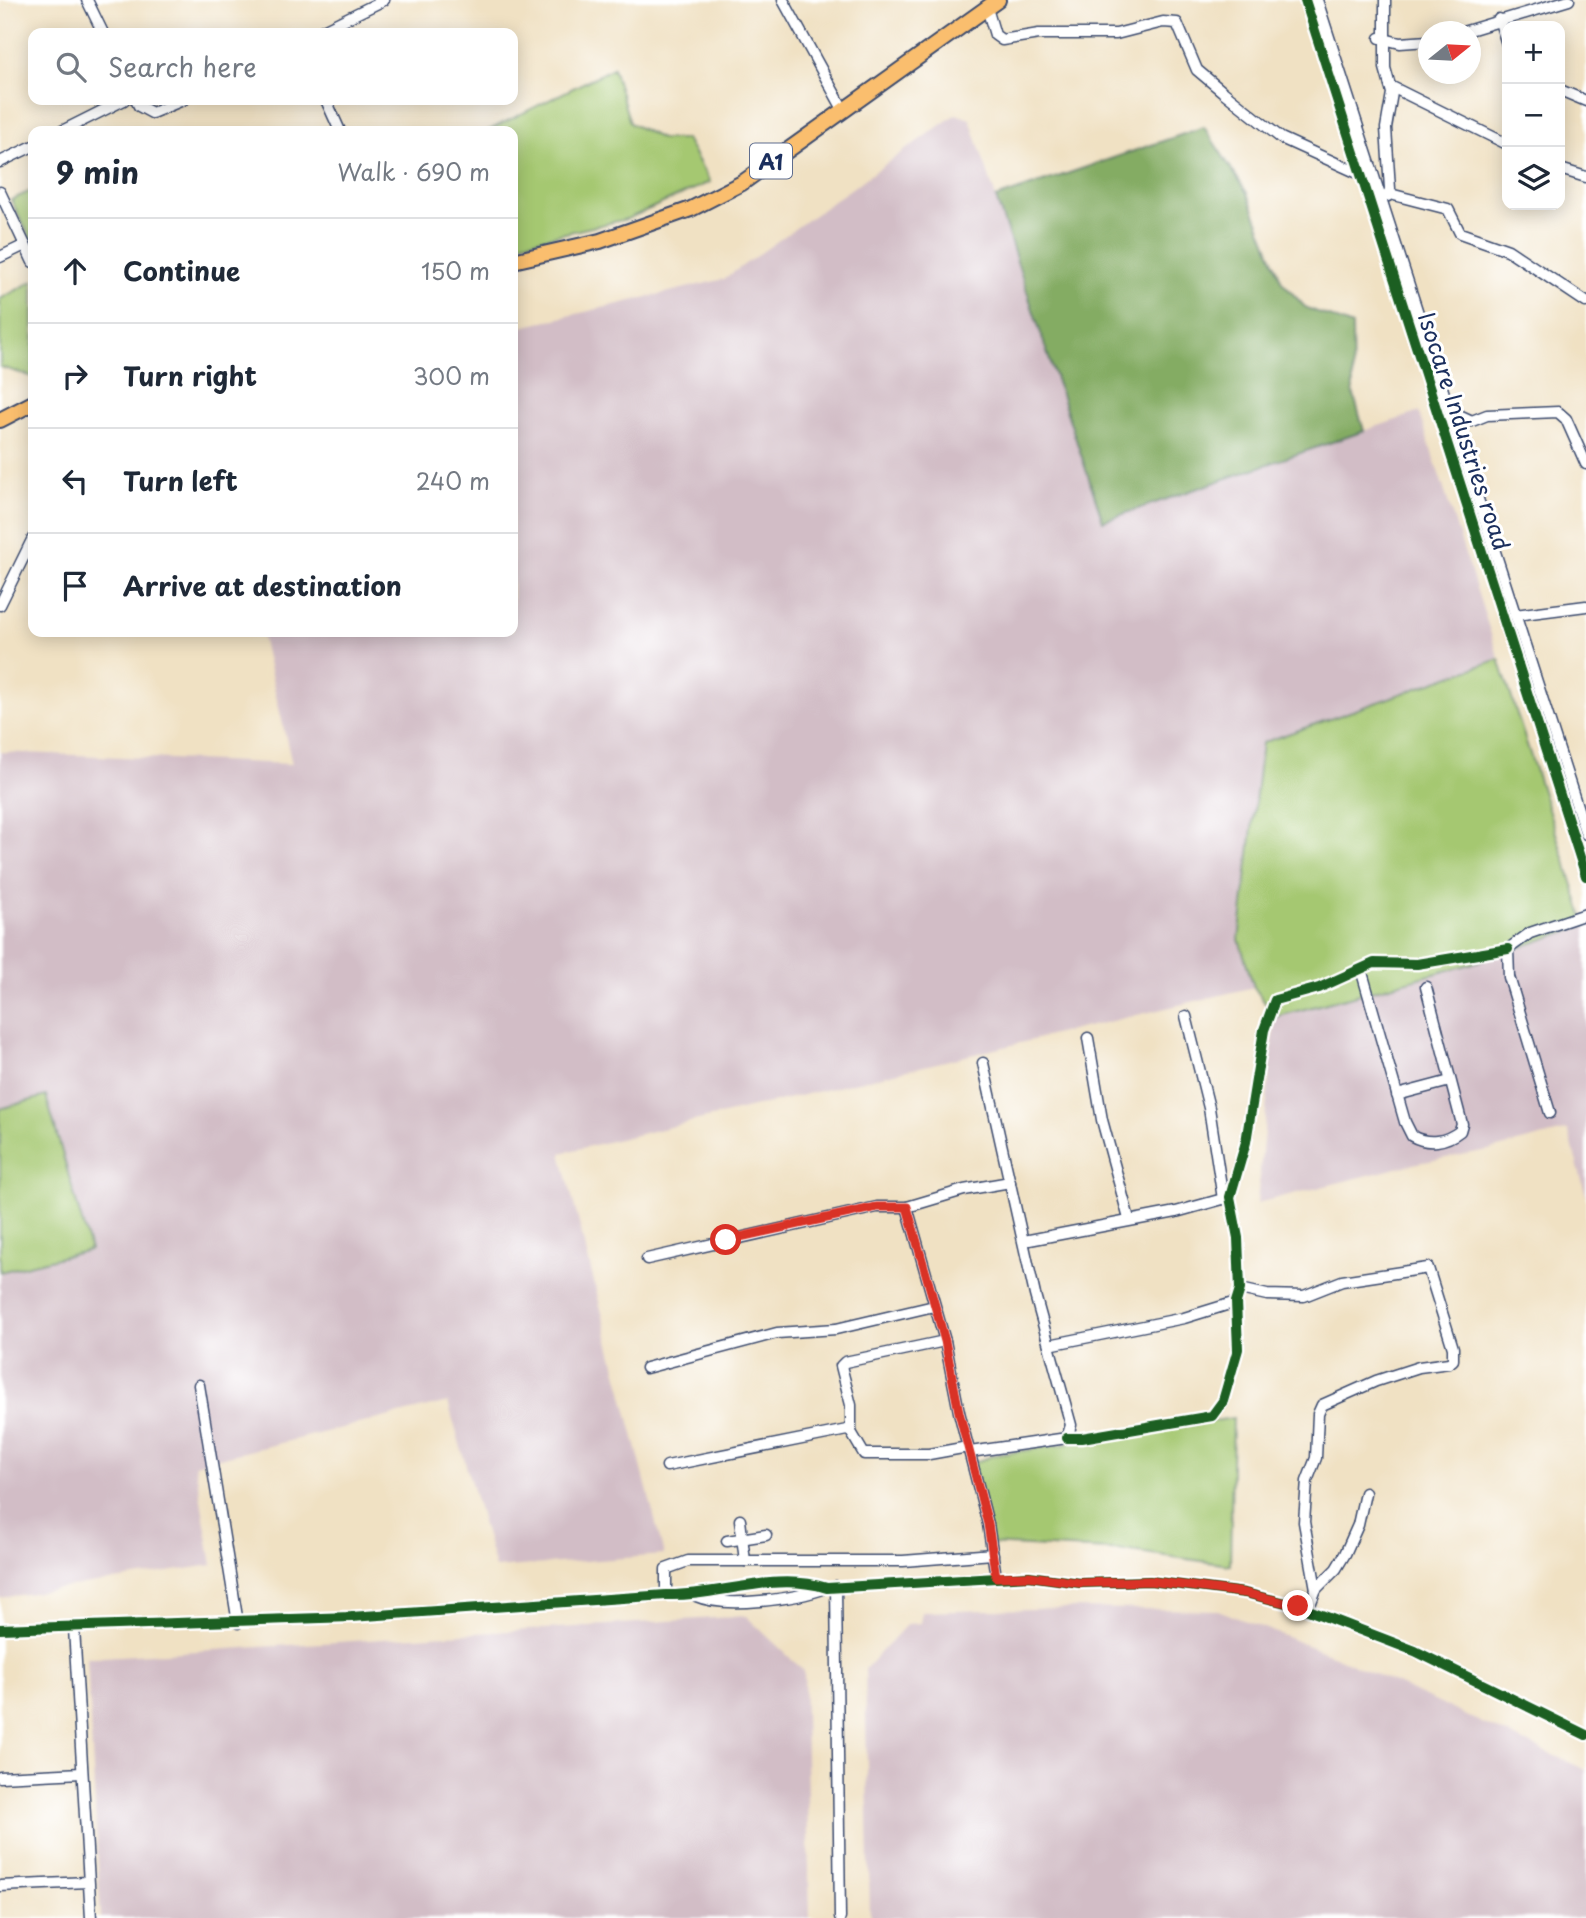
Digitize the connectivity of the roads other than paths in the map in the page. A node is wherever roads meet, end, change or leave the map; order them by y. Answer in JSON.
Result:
{"nodes":[{"id":1,"x":87,"y":0,"type":"edge"},
{"id":2,"x":384,"y":0,"type":"edge"},
{"id":3,"x":783,"y":0,"type":"edge"},
{"id":4,"x":1385,"y":0,"type":"edge"},
{"id":5,"x":1569,"y":0,"type":"edge"},
{"id":6,"x":1318,"y":2,"type":"edge"},
{"id":7,"x":993,"y":4,"type":"edge"},
{"id":8,"x":1306,"y":4,"type":"edge"},
{"id":9,"x":1499,"y":19,"type":"junction"},
{"id":10,"x":1481,"y":26,"type":"edge"},
{"id":11,"x":101,"y":28,"type":"edge"},
{"id":12,"x":327,"y":28,"type":"edge"},
{"id":13,"x":1502,"y":28,"type":"edge"},
{"id":14,"x":1382,"y":39,"type":"junction"},
{"id":15,"x":1418,"y":41,"type":"edge"},
{"id":16,"x":1390,"y":86,"type":"junction"},
{"id":17,"x":1565,"y":92,"type":"edge"},
{"id":18,"x":1586,"y":102,"type":"edge"},
{"id":19,"x":114,"y":105,"type":"edge"},
{"id":20,"x":138,"y":105,"type":"edge"},
{"id":21,"x":171,"y":105,"type":"edge"},
{"id":22,"x":329,"y":105,"type":"edge"},
{"id":23,"x":843,"y":109,"type":"junction"},
{"id":24,"x":72,"y":126,"type":"edge"},
{"id":25,"x":338,"y":126,"type":"edge"},
{"id":26,"x":1502,"y":142,"type":"edge"},
{"id":27,"x":28,"y":148,"type":"edge"},
{"id":28,"x":0,"y":162,"type":"edge"},
{"id":29,"x":1565,"y":171,"type":"edge"},
{"id":30,"x":1360,"y":174,"type":"junction"},
{"id":31,"x":1586,"y":177,"type":"edge"},
{"id":32,"x":0,"y":192,"type":"edge"},
{"id":33,"x":1390,"y":194,"type":"junction"},
{"id":34,"x":1382,"y":203,"type":"junction"},
{"id":35,"x":25,"y":245,"type":"junction"},
{"id":36,"x":28,"y":251,"type":"edge"},
{"id":37,"x":0,"y":257,"type":"edge"},
{"id":38,"x":518,"y":260,"type":"edge"},
{"id":39,"x":1586,"y":302,"type":"edge"},
{"id":40,"x":1442,"y":389,"type":"junction"},
{"id":41,"x":1431,"y":394,"type":"junction"},
{"id":42,"x":28,"y":405,"type":"edge"},
{"id":43,"x":1451,"y":418,"type":"junction"},
{"id":44,"x":0,"y":420,"type":"edge"},
{"id":45,"x":1586,"y":464,"type":"edge"},
{"id":46,"x":28,"y":548,"type":"edge"},
{"id":47,"x":0,"y":605,"type":"edge"},
{"id":48,"x":1586,"y":606,"type":"edge"},
{"id":49,"x":1515,"y":615,"type":"junction"},
{"id":50,"x":1586,"y":834,"type":"edge"},
{"id":51,"x":1586,"y":876,"type":"edge"},
{"id":52,"x":1586,"y":914,"type":"edge"},
{"id":53,"x":1508,"y":949,"type":"junction"},
{"id":54,"x":1361,"y":969,"type":"junction"},
{"id":55,"x":1426,"y":987,"type":"dead end"},
{"id":56,"x":1186,"y":1016,"type":"dead end"},
{"id":57,"x":1088,"y":1038,"type":"dead end"},
{"id":58,"x":984,"y":1063,"type":"dead end"},
{"id":59,"x":1450,"y":1081,"type":"junction"},
{"id":60,"x":1397,"y":1095,"type":"junction"},
{"id":61,"x":1550,"y":1113,"type":"dead end"},
{"id":62,"x":1010,"y":1182,"type":"junction"},
{"id":63,"x":1226,"y":1198,"type":"junction"},
{"id":64,"x":907,"y":1207,"type":"junction"},
{"id":65,"x":1129,"y":1220,"type":"junction"},
{"id":66,"x":1024,"y":1241,"type":"junction"},
{"id":67,"x":647,"y":1259,"type":"dead end"},
{"id":68,"x":1240,"y":1289,"type":"junction"},
{"id":69,"x":1236,"y":1302,"type":"junction"},
{"id":70,"x":934,"y":1307,"type":"junction"},
{"id":71,"x":945,"y":1341,"type":"junction"},
{"id":72,"x":1049,"y":1345,"type":"junction"},
{"id":73,"x":646,"y":1368,"type":"dead end"},
{"id":74,"x":200,"y":1385,"type":"dead end"},
{"id":75,"x":851,"y":1432,"type":"junction"},
{"id":76,"x":1067,"y":1438,"type":"junction"},
{"id":77,"x":969,"y":1449,"type":"junction"},
{"id":78,"x":667,"y":1466,"type":"dead end"},
{"id":79,"x":1366,"y":1493,"type":"dead end"},
{"id":80,"x":740,"y":1520,"type":"dead end"},
{"id":81,"x":766,"y":1535,"type":"dead end"},
{"id":82,"x":742,"y":1537,"type":"junction"},
{"id":83,"x":727,"y":1541,"type":"dead end"},
{"id":84,"x":993,"y":1555,"type":"junction"},
{"id":85,"x":745,"y":1561,"type":"junction"},
{"id":86,"x":996,"y":1577,"type":"junction"},
{"id":87,"x":831,"y":1587,"type":"junction"},
{"id":88,"x":1315,"y":1589,"type":"junction"},
{"id":89,"x":666,"y":1595,"type":"junction"},
{"id":90,"x":1308,"y":1610,"type":"junction"},
{"id":91,"x":238,"y":1623,"type":"junction"},
{"id":92,"x":74,"y":1628,"type":"junction"},
{"id":93,"x":0,"y":1629,"type":"edge"},
{"id":94,"x":1586,"y":1735,"type":"edge"},
{"id":95,"x":82,"y":1773,"type":"junction"},
{"id":96,"x":0,"y":1777,"type":"edge"},
{"id":97,"x":88,"y":1882,"type":"junction"},
{"id":98,"x":0,"y":1886,"type":"edge"},
{"id":99,"x":91,"y":1918,"type":"edge"},
{"id":100,"x":841,"y":1918,"type":"edge"}],
"edges":[{"from":1,"to":11,"type":"street"},
{"from":2,"to":12,"type":"street"},
{"from":3,"to":23,"type":"street"},
{"from":4,"to":14,"type":"street"},
{"from":5,"to":9,"type":"street"},
{"from":6,"to":8,"type":"street"},
{"from":6,"to":34,"type":"street","name":"Isocare Industries road"},
{"from":7,"to":23,"type":"highway","number":"A1"},
{"from":7,"to":30,"type":"street"},
{"from":8,"to":30,"type":"street","name":"Isocare Industries road"},
{"from":9,"to":10,"type":"street"},
{"from":9,"to":13,"type":"street"},
{"from":14,"to":15,"type":"street"},
{"from":14,"to":16,"type":"street"},
{"from":16,"to":26,"type":"street"},
{"from":16,"to":33,"type":"street"},
{"from":17,"to":18,"type":"street"},
{"from":19,"to":24,"type":"street"},
{"from":20,"to":21,"type":"street"},
{"from":22,"to":25,"type":"street"},
{"from":23,"to":38,"type":"highway","number":"A1"},
{"from":27,"to":28,"type":"street"},
{"from":29,"to":31,"type":"street"},
{"from":30,"to":41,"type":"street","name":"Isocare Industries road"},
{"from":32,"to":35,"type":"street"},
{"from":33,"to":34,"type":"street"},
{"from":33,"to":39,"type":"street"},
{"from":34,"to":40,"type":"street","name":"Isocare Industries road"},
{"from":35,"to":36,"type":"street"},
{"from":35,"to":37,"type":"street"},
{"from":40,"to":41,"type":"street"},
{"from":40,"to":43,"type":"street","name":"Isocare Industries road"},
{"from":41,"to":51,"type":"street","name":"Isocare Industries road"},
{"from":42,"to":44,"type":"highway"},
{"from":43,"to":45,"type":"street"},
{"from":43,"to":49,"type":"street","name":"Isocare Industries road"},
{"from":46,"to":47,"type":"street"},
{"from":48,"to":49,"type":"street"},
{"from":49,"to":50,"type":"street","name":"Isocare Industries road"},
{"from":52,"to":53,"type":"street"},
{"from":53,"to":54,"type":"street"},
{"from":53,"to":61,"type":"street"},
{"from":54,"to":60,"type":"street"},
{"from":54,"to":63,"type":"street"},
{"from":55,"to":59,"type":"street"},
{"from":56,"to":63,"type":"street"},
{"from":57,"to":65,"type":"street"},
{"from":58,"to":62,"type":"street"},
{"from":59,"to":60,"type":"street"},
{"from":59,"to":60,"type":"street"},
{"from":62,"to":64,"type":"street"},
{"from":62,"to":66,"type":"street"},
{"from":63,"to":65,"type":"street"},
{"from":63,"to":68,"type":"street"},
{"from":64,"to":67,"type":"street"},
{"from":64,"to":70,"type":"street"},
{"from":65,"to":66,"type":"street"},
{"from":66,"to":72,"type":"street"},
{"from":68,"to":69,"type":"street"},
{"from":68,"to":88,"type":"street"},
{"from":69,"to":72,"type":"street"},
{"from":69,"to":76,"type":"street"},
{"from":70,"to":71,"type":"street"},
{"from":70,"to":73,"type":"street"},
{"from":71,"to":75,"type":"street"},
{"from":71,"to":77,"type":"street"},
{"from":72,"to":76,"type":"street"},
{"from":74,"to":91,"type":"street"},
{"from":75,"to":77,"type":"street"},
{"from":75,"to":78,"type":"street"},
{"from":76,"to":77,"type":"street"},
{"from":77,"to":84,"type":"street"},
{"from":79,"to":88,"type":"street"},
{"from":80,"to":82,"type":"street"},
{"from":81,"to":82,"type":"street"},
{"from":82,"to":83,"type":"street"},
{"from":82,"to":85,"type":"street"},
{"from":84,"to":85,"type":"street"},
{"from":84,"to":86,"type":"street"},
{"from":85,"to":89,"type":"street"},
{"from":86,"to":87,"type":"street"},
{"from":86,"to":90,"type":"street"},
{"from":87,"to":89,"type":"street"},
{"from":87,"to":100,"type":"street"},
{"from":88,"to":90,"type":"street"},
{"from":89,"to":91,"type":"street"},
{"from":90,"to":94,"type":"street"},
{"from":91,"to":92,"type":"street"},
{"from":92,"to":93,"type":"street"},
{"from":92,"to":95,"type":"street"},
{"from":95,"to":96,"type":"street"},
{"from":95,"to":97,"type":"street"},
{"from":97,"to":98,"type":"street"},
{"from":97,"to":99,"type":"street"}]}
